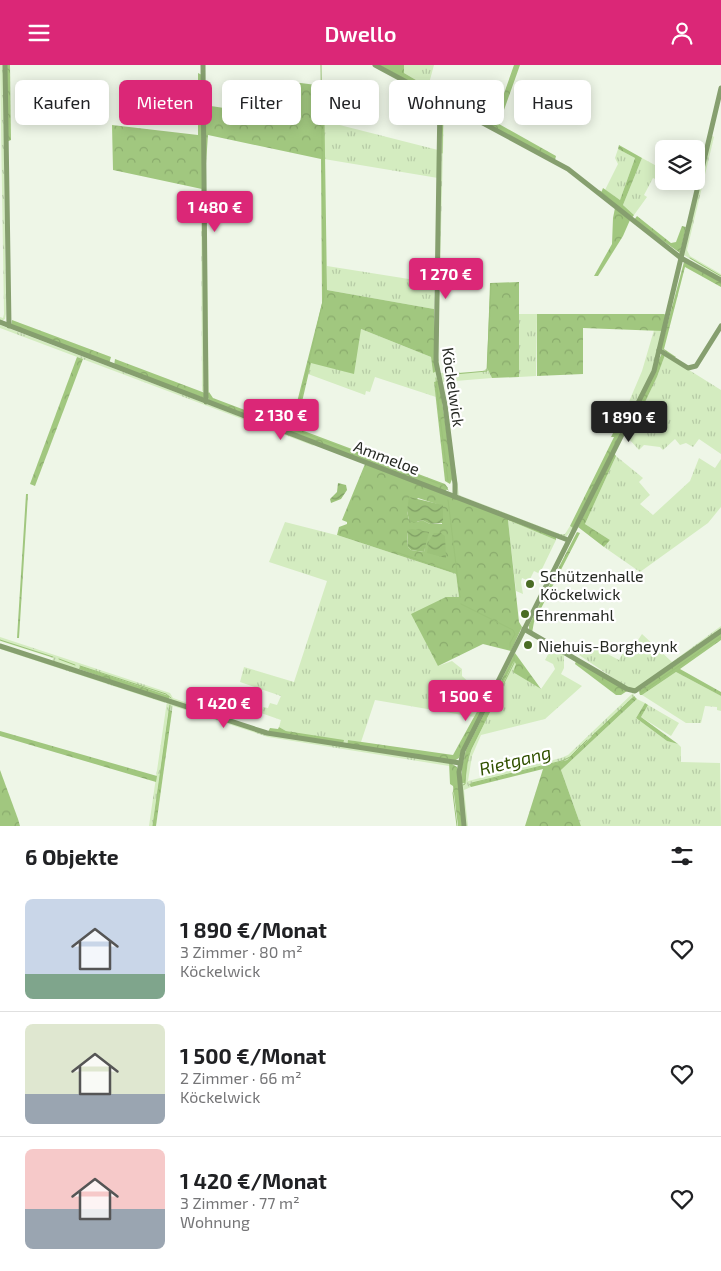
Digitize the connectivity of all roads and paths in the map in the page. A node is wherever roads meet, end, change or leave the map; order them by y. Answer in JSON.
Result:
{"nodes":[{"id":1,"x":5,"y":65,"type":"edge"},
{"id":2,"x":203,"y":65,"type":"edge"},
{"id":3,"x":375,"y":65,"type":"edge"},
{"id":4,"x":403,"y":80,"type":"edge"},
{"id":5,"x":721,"y":88,"type":"edge"},
{"id":6,"x":440,"y":125,"type":"edge"},
{"id":7,"x":486,"y":125,"type":"edge"},
{"id":8,"x":681,"y":258,"type":"junction"},
{"id":9,"x":721,"y":280,"type":"edge"},
{"id":10,"x":0,"y":322,"type":"edge"},
{"id":11,"x":9,"y":326,"type":"junction"},
{"id":12,"x":721,"y":326,"type":"edge"},
{"id":13,"x":659,"y":350,"type":"junction"},
{"id":14,"x":206,"y":402,"type":"junction"},
{"id":15,"x":455,"y":497,"type":"junction"},
{"id":16,"x":568,"y":540,"type":"junction"},
{"id":17,"x":524,"y":629,"type":"junction"},
{"id":18,"x":721,"y":631,"type":"edge"},
{"id":19,"x":0,"y":646,"type":"edge"},
{"id":20,"x":460,"y":763,"type":"junction"},
{"id":21,"x":464,"y":826,"type":"edge"}],
"edges":[{"from":1,"to":11,"type":"street"},
{"from":2,"to":14,"type":"street"},
{"from":3,"to":4,"type":"street"},
{"from":5,"to":8,"type":"street"},
{"from":6,"to":15,"type":"street","name":"Köckelwick"},
{"from":7,"to":8,"type":"street"},
{"from":8,"to":9,"type":"street"},
{"from":8,"to":13,"type":"street"},
{"from":10,"to":11,"type":"street","name":"Ammeloe"},
{"from":11,"to":14,"type":"street","name":"Ammeloe"},
{"from":12,"to":13,"type":"street"},
{"from":13,"to":16,"type":"street"},
{"from":14,"to":15,"type":"street","name":"Ammeloe"},
{"from":15,"to":16,"type":"street","name":"Ammeloe"},
{"from":16,"to":17,"type":"street"},
{"from":17,"to":18,"type":"street"},
{"from":17,"to":20,"type":"street"},
{"from":19,"to":20,"type":"street"},
{"from":20,"to":21,"type":"street"}]}
